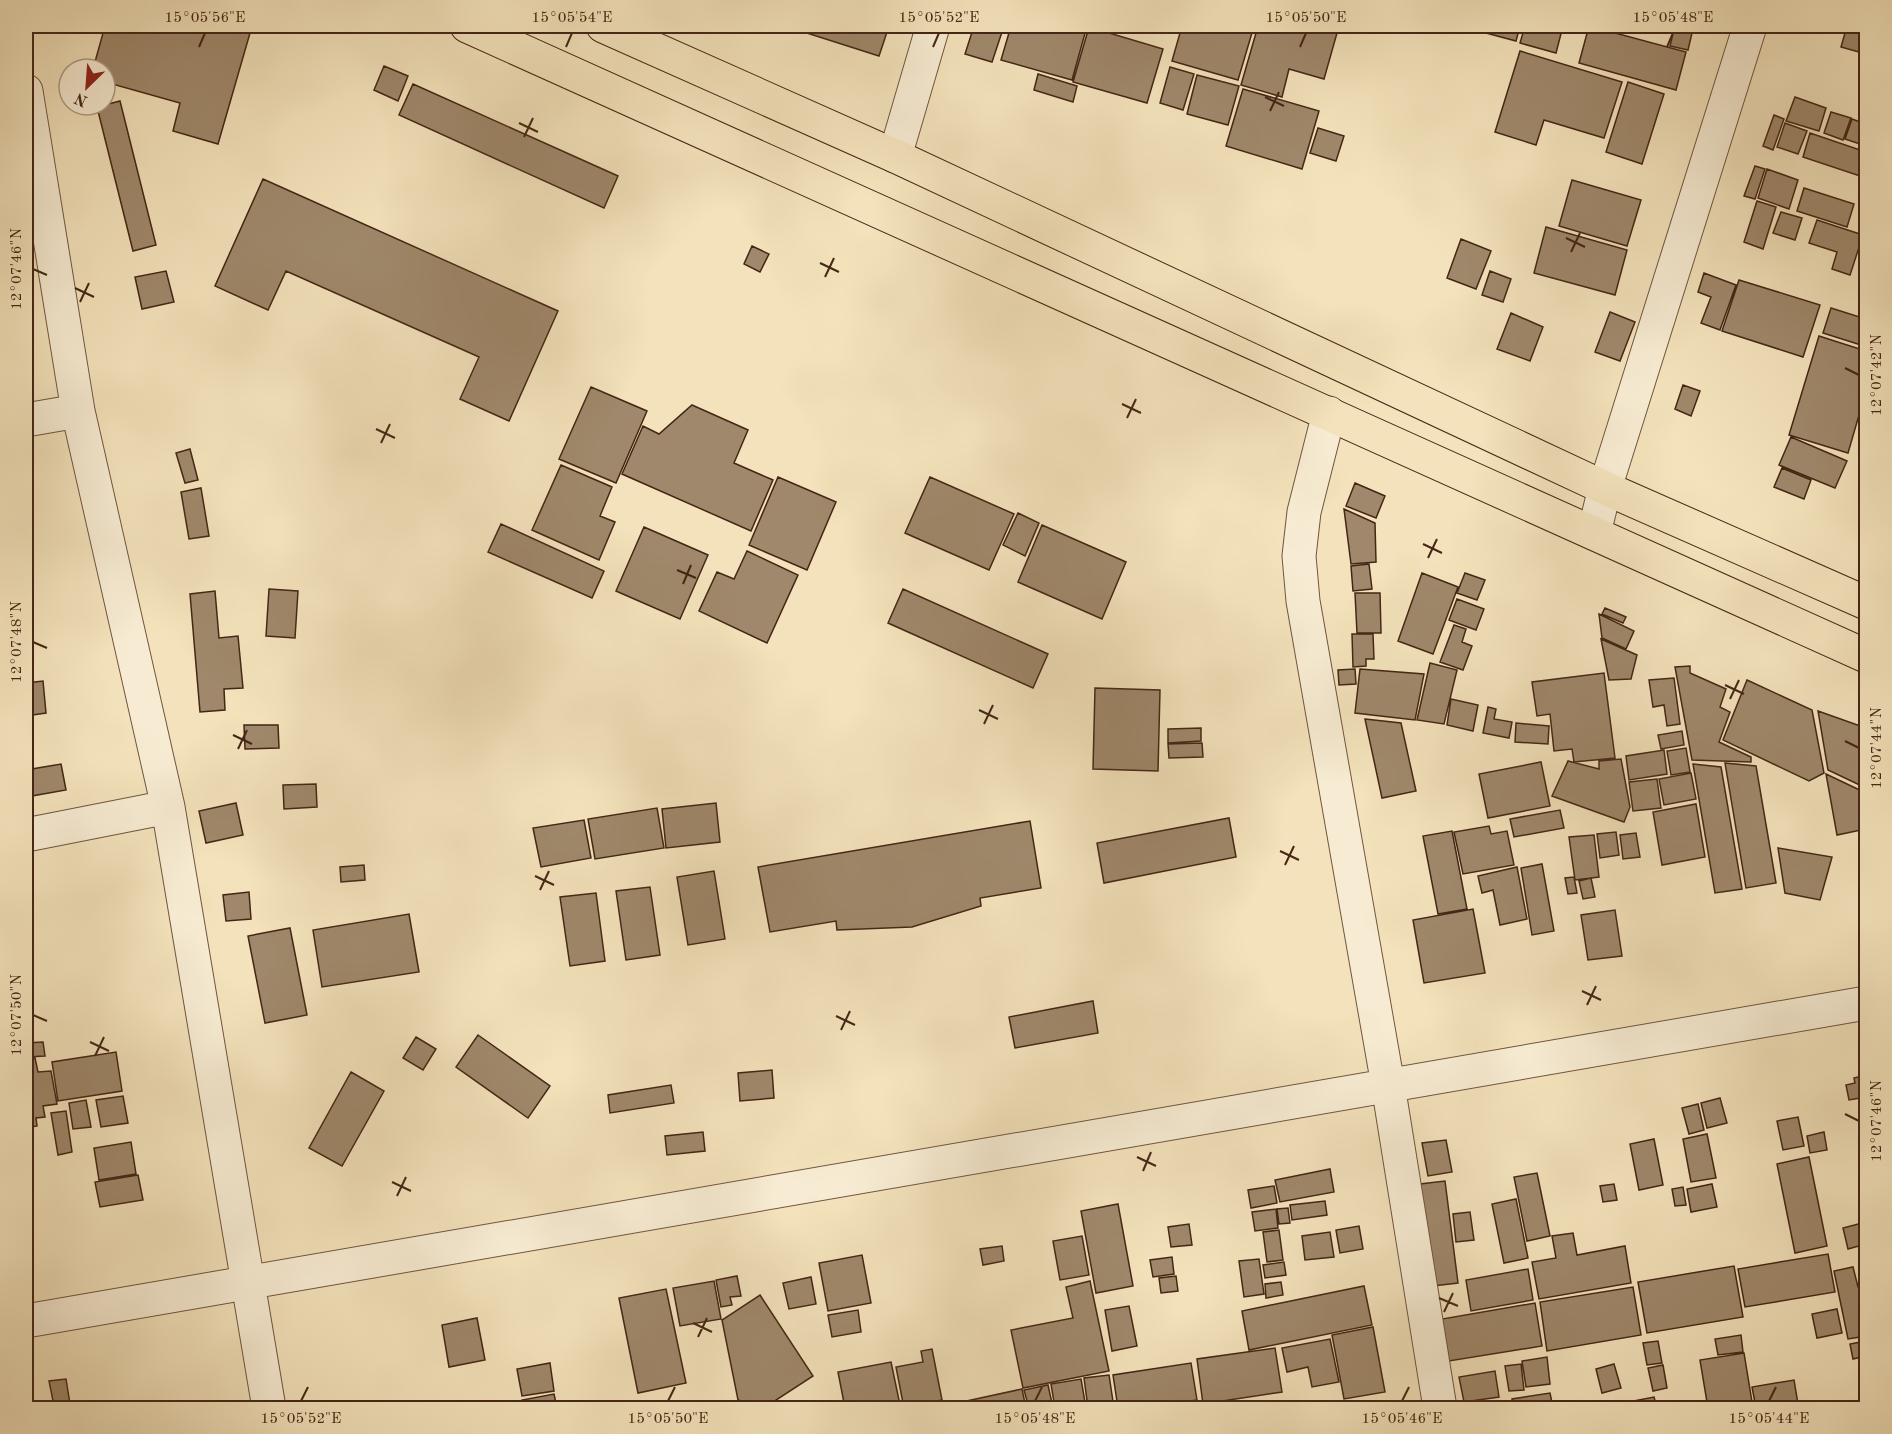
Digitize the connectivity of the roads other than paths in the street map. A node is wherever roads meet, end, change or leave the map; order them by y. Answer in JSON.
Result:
{"nodes":[{"id":1,"x":467,"y":26,"type":"edge"},
{"id":2,"x":603,"y":26,"type":"edge"},
{"id":3,"x":933,"y":26,"type":"edge"},
{"id":4,"x":1750,"y":26,"type":"edge"},
{"id":5,"x":26,"y":92,"type":"edge"},
{"id":6,"x":895,"y":156,"type":"junction"},
{"id":7,"x":78,"y":411,"type":"junction"},
{"id":8,"x":1329,"y":413,"type":"junction"},
{"id":9,"x":26,"y":420,"type":"edge"},
{"id":10,"x":1605,"y":488,"type":"junction"},
{"id":11,"x":1594,"y":533,"type":"junction"},
{"id":12,"x":1866,"y":603,"type":"edge"},
{"id":13,"x":1866,"y":656,"type":"edge"},
{"id":14,"x":168,"y":807,"type":"junction"},
{"id":15,"x":26,"y":835,"type":"edge"},
{"id":16,"x":1866,"y":1003,"type":"edge"},
{"id":17,"x":1388,"y":1085,"type":"junction"},
{"id":18,"x":249,"y":1283,"type":"junction"},
{"id":19,"x":26,"y":1321,"type":"edge"},
{"id":20,"x":269,"y":1408,"type":"edge"},
{"id":21,"x":1440,"y":1408,"type":"edge"}],
"edges":[{"from":1,"to":8,"type":"main road"},
{"from":2,"to":6,"type":"main road"},
{"from":3,"to":6,"type":"street"},
{"from":4,"to":10,"type":"street"},
{"from":5,"to":7,"type":"street"},
{"from":6,"to":10,"type":"main road"},
{"from":7,"to":9,"type":"street"},
{"from":7,"to":14,"type":"street"},
{"from":8,"to":11,"type":"main road"},
{"from":8,"to":17,"type":"street"},
{"from":10,"to":11,"type":"street"},
{"from":10,"to":12,"type":"main road"},
{"from":11,"to":13,"type":"main road"},
{"from":14,"to":15,"type":"street"},
{"from":14,"to":18,"type":"street"},
{"from":16,"to":17,"type":"street"},
{"from":17,"to":18,"type":"street"},
{"from":17,"to":21,"type":"street"},
{"from":18,"to":19,"type":"street"},
{"from":18,"to":20,"type":"street"}]}
